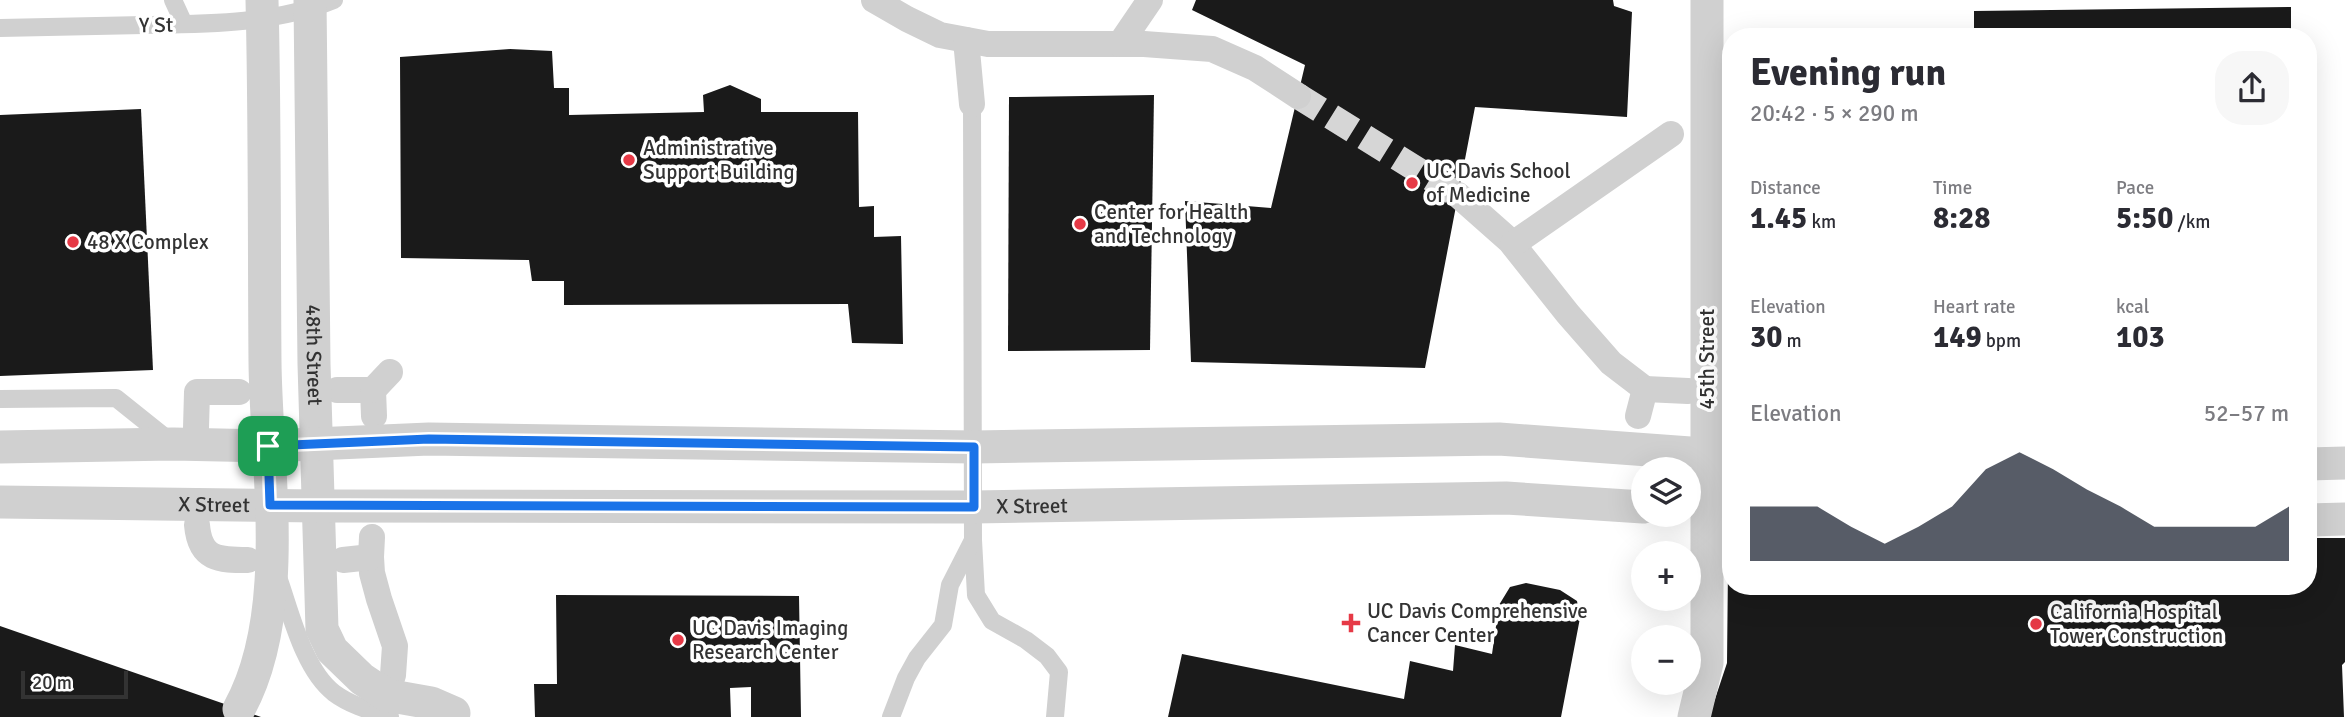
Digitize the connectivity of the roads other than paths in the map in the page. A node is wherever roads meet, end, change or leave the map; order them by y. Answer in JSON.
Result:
{"nodes":[{"id":1,"x":173,"y":0,"type":"edge"},
{"id":2,"x":874,"y":0,"type":"edge"},
{"id":3,"x":1150,"y":0,"type":"edge"},
{"id":4,"x":1707,"y":0,"type":"edge"},
{"id":5,"x":318,"y":3,"type":"edge"},
{"id":6,"x":262,"y":9,"type":"edge"},
{"id":7,"x":184,"y":24,"type":"junction"},
{"id":8,"x":0,"y":28,"type":"edge"},
{"id":9,"x":966,"y":40,"type":"junction"},
{"id":10,"x":1120,"y":44,"type":"junction"},
{"id":11,"x":1298,"y":96,"type":"tunnel mouth"},
{"id":12,"x":972,"y":104,"type":"joint"},
{"id":13,"x":1671,"y":134,"type":"dead end"},
{"id":14,"x":1458,"y":195,"type":"tunnel mouth"},
{"id":15,"x":1513,"y":244,"type":"junction"},
{"id":16,"x":1646,"y":389,"type":"junction"},
{"id":17,"x":337,"y":390,"type":"dead end"},
{"id":18,"x":1688,"y":391,"type":"dead end"},
{"id":19,"x":239,"y":392,"type":"dead end"},
{"id":20,"x":379,"y":393,"type":"dead end"},
{"id":21,"x":0,"y":399,"type":"edge"},
{"id":22,"x":1638,"y":416,"type":"dead end"},
{"id":23,"x":185,"y":436,"type":"junction"},
{"id":24,"x":316,"y":443,"type":"junction"},
{"id":25,"x":268,"y":446,"type":"junction"},
{"id":26,"x":0,"y":447,"type":"edge"},
{"id":27,"x":974,"y":447,"type":"junction"},
{"id":28,"x":1719,"y":455,"type":"edge"},
{"id":29,"x":2345,"y":463,"type":"edge"},
{"id":30,"x":2317,"y":464,"type":"edge"},
{"id":31,"x":0,"y":502,"type":"edge"},
{"id":32,"x":270,"y":505,"type":"junction"},
{"id":33,"x":318,"y":506,"type":"junction"},
{"id":34,"x":974,"y":507,"type":"junction"},
{"id":35,"x":1631,"y":507,"type":"edge"},
{"id":36,"x":1709,"y":512,"type":"edge"},
{"id":37,"x":2345,"y":519,"type":"edge"},
{"id":38,"x":2317,"y":520,"type":"edge"},
{"id":39,"x":197,"y":525,"type":"dead end"},
{"id":40,"x":973,"y":540,"type":"junction"},
{"id":41,"x":260,"y":560,"type":"junction"},
{"id":42,"x":343,"y":560,"type":"dead end"},
{"id":43,"x":239,"y":709,"type":"dead end"},
{"id":44,"x":384,"y":711,"type":"edge"},
{"id":45,"x":451,"y":715,"type":"edge"},
{"id":46,"x":891,"y":717,"type":"edge"},
{"id":47,"x":1055,"y":717,"type":"edge"},
{"id":48,"x":1694,"y":717,"type":"edge"}],
"edges":[{"from":1,"to":7,"type":"lane"},
{"from":2,"to":9,"type":"street"},
{"from":3,"to":10,"type":"street"},
{"from":4,"to":28,"type":"street","name":"45th Street"},
{"from":5,"to":6,"type":"lane","name":"Y St"},
{"from":5,"to":24,"type":"street","name":"48th Street"},
{"from":6,"to":7,"type":"lane","name":"Y St"},
{"from":6,"to":25,"type":"street"},
{"from":7,"to":8,"type":"lane","name":"Y St"},
{"from":9,"to":10,"type":"street"},
{"from":9,"to":12,"type":"street"},
{"from":10,"to":11,"type":"street"},
{"from":12,"to":27,"type":"lane"},
{"from":13,"to":15,"type":"street"},
{"from":14,"to":15,"type":"street"},
{"from":15,"to":16,"type":"street"},
{"from":16,"to":18,"type":"street"},
{"from":16,"to":22,"type":"street"},
{"from":17,"to":20,"type":"street"},
{"from":19,"to":23,"type":"street"},
{"from":21,"to":23,"type":"lane"},
{"from":23,"to":25,"type":"street"},
{"from":23,"to":26,"type":"street"},
{"from":24,"to":25,"type":"street"},
{"from":24,"to":27,"type":"street"},
{"from":24,"to":33,"type":"street","name":"48th Street"},
{"from":25,"to":32,"type":"street"},
{"from":27,"to":28,"type":"street"},
{"from":27,"to":34,"type":"lane"},
{"from":28,"to":36,"type":"street","name":"45th Street"},
{"from":29,"to":30,"type":"street"},
{"from":31,"to":32,"type":"street","name":"X Street"},
{"from":32,"to":33,"type":"street","name":"X Street"},
{"from":32,"to":41,"type":"street"},
{"from":33,"to":34,"type":"street","name":"X Street"},
{"from":33,"to":44,"type":"street","name":"48th Street"},
{"from":34,"to":35,"type":"street","name":"X Street"},
{"from":34,"to":40,"type":"lane"},
{"from":36,"to":48,"type":"street","name":"45th Street"},
{"from":37,"to":38,"type":"street"},
{"from":39,"to":41,"type":"street"},
{"from":40,"to":46,"type":"lane"},
{"from":40,"to":47,"type":"lane"},
{"from":41,"to":43,"type":"street"},
{"from":41,"to":44,"type":"lane"},
{"from":42,"to":44,"type":"street"},
{"from":44,"to":45,"type":"street","name":"48th Street"}]}
